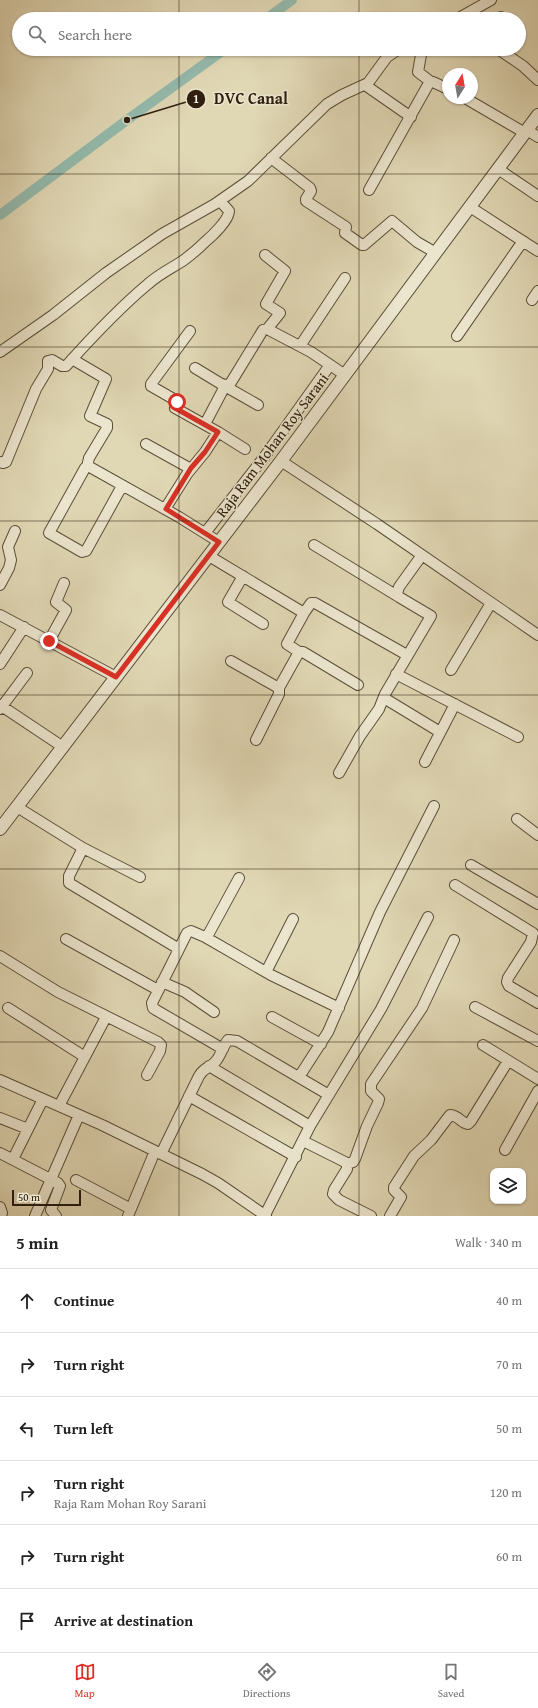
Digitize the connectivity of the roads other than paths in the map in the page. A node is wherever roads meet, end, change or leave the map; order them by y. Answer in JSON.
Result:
{"nodes":[{"id":1,"x":491,"y":0,"type":"edge"},
{"id":2,"x":470,"y":12,"type":"edge"},
{"id":3,"x":388,"y":56,"type":"edge"},
{"id":4,"x":421,"y":56,"type":"edge"},
{"id":5,"x":508,"y":56,"type":"edge"},
{"id":6,"x":538,"y":80,"type":"edge"},
{"id":7,"x":431,"y":82,"type":"junction"},
{"id":8,"x":365,"y":86,"type":"junction"},
{"id":9,"x":442,"y":87,"type":"edge"},
{"id":10,"x":476,"y":104,"type":"edge"},
{"id":11,"x":538,"y":115,"type":"edge"},
{"id":12,"x":411,"y":117,"type":"junction"},
{"id":13,"x":526,"y":131,"type":"junction"},
{"id":14,"x":538,"y":137,"type":"edge"},
{"id":15,"x":272,"y":158,"type":"junction"},
{"id":16,"x":498,"y":169,"type":"junction"},
{"id":17,"x":368,"y":190,"type":"dead end"},
{"id":18,"x":538,"y":196,"type":"edge"},
{"id":19,"x":220,"y":201,"type":"junction"},
{"id":20,"x":470,"y":207,"type":"junction"},
{"id":21,"x":523,"y":241,"type":"junction"},
{"id":22,"x":538,"y":251,"type":"edge"},
{"id":23,"x":436,"y":253,"type":"junction"},
{"id":24,"x":265,"y":255,"type":"dead end"},
{"id":25,"x":345,"y":278,"type":"dead end"},
{"id":26,"x":538,"y":291,"type":"edge"},
{"id":27,"x":532,"y":300,"type":"dead end"},
{"id":28,"x":268,"y":329,"type":"junction"},
{"id":29,"x":190,"y":331,"type":"dead end"},
{"id":30,"x":458,"y":336,"type":"dead end"},
{"id":31,"x":300,"y":346,"type":"junction"},
{"id":32,"x":0,"y":352,"type":"edge"},
{"id":33,"x":72,"y":359,"type":"junction"},
{"id":34,"x":330,"y":365,"type":"junction"},
{"id":35,"x":195,"y":368,"type":"dead end"},
{"id":36,"x":345,"y":375,"type":"junction"},
{"id":37,"x":224,"y":385,"type":"junction"},
{"id":38,"x":258,"y":405,"type":"dead end"},
{"id":39,"x":205,"y":424,"type":"junction"},
{"id":40,"x":218,"y":432,"type":"junction"},
{"id":41,"x":146,"y":444,"type":"dead end"},
{"id":42,"x":245,"y":449,"type":"dead end"},
{"id":43,"x":281,"y":461,"type":"junction"},
{"id":44,"x":0,"y":462,"type":"edge"},
{"id":45,"x":87,"y":467,"type":"junction"},
{"id":46,"x":191,"y":468,"type":"junction"},
{"id":47,"x":122,"y":486,"type":"junction"},
{"id":48,"x":166,"y":509,"type":"junction"},
{"id":49,"x":15,"y":531,"type":"dead end"},
{"id":50,"x":205,"y":533,"type":"junction"},
{"id":51,"x":219,"y":542,"type":"junction"},
{"id":52,"x":314,"y":545,"type":"dead end"},
{"id":53,"x":422,"y":555,"type":"junction"},
{"id":54,"x":209,"y":556,"type":"junction"},
{"id":55,"x":243,"y":576,"type":"junction"},
{"id":56,"x":64,"y":583,"type":"dead end"},
{"id":57,"x":0,"y":585,"type":"edge"},
{"id":58,"x":399,"y":597,"type":"junction"},
{"id":59,"x":491,"y":603,"type":"junction"},
{"id":60,"x":304,"y":613,"type":"junction"},
{"id":61,"x":0,"y":615,"type":"edge"},
{"id":62,"x":263,"y":624,"type":"dead end"},
{"id":63,"x":24,"y":627,"type":"junction"},
{"id":64,"x":538,"y":635,"type":"edge"},
{"id":65,"x":49,"y":641,"type":"junction"},
{"id":66,"x":299,"y":652,"type":"junction"},
{"id":67,"x":407,"y":655,"type":"junction"},
{"id":68,"x":231,"y":661,"type":"dead end"},
{"id":69,"x":0,"y":664,"type":"edge"},
{"id":70,"x":451,"y":670,"type":"dead end"},
{"id":71,"x":27,"y":673,"type":"dead end"},
{"id":72,"x":396,"y":674,"type":"junction"},
{"id":73,"x":116,"y":677,"type":"junction"},
{"id":74,"x":358,"y":684,"type":"dead end"},
{"id":75,"x":279,"y":687,"type":"junction"},
{"id":76,"x":384,"y":698,"type":"junction"},
{"id":77,"x":455,"y":704,"type":"junction"},
{"id":78,"x":1,"y":707,"type":"edge"},
{"id":79,"x":440,"y":732,"type":"junction"},
{"id":80,"x":518,"y":737,"type":"dead end"},
{"id":81,"x":256,"y":740,"type":"dead end"},
{"id":82,"x":63,"y":747,"type":"junction"},
{"id":83,"x":425,"y":762,"type":"dead end"},
{"id":84,"x":339,"y":773,"type":"dead end"},
{"id":85,"x":434,"y":806,"type":"dead end"},
{"id":86,"x":17,"y":807,"type":"junction"},
{"id":87,"x":516,"y":819,"type":"dead end"},
{"id":88,"x":2,"y":822,"type":"edge"},
{"id":89,"x":538,"y":835,"type":"edge"},
{"id":90,"x":84,"y":848,"type":"junction"},
{"id":91,"x":470,"y":865,"type":"dead end"},
{"id":92,"x":140,"y":877,"type":"dead end"},
{"id":93,"x":239,"y":878,"type":"dead end"},
{"id":94,"x":454,"y":885,"type":"dead end"},
{"id":95,"x":538,"y":904,"type":"edge"},
{"id":96,"x":428,"y":917,"type":"dead end"},
{"id":97,"x":293,"y":919,"type":"dead end"},
{"id":98,"x":535,"y":935,"type":"edge"},
{"id":99,"x":205,"y":937,"type":"junction"},
{"id":100,"x":66,"y":939,"type":"dead end"},
{"id":101,"x":454,"y":940,"type":"dead end"},
{"id":102,"x":179,"y":949,"type":"junction"},
{"id":103,"x":0,"y":956,"type":"edge"},
{"id":104,"x":266,"y":972,"type":"junction"},
{"id":105,"x":160,"y":986,"type":"junction"},
{"id":106,"x":538,"y":1003,"type":"edge"},
{"id":107,"x":475,"y":1007,"type":"dead end"},
{"id":108,"x":8,"y":1008,"type":"dead end"},
{"id":109,"x":339,"y":1008,"type":"junction"},
{"id":110,"x":214,"y":1012,"type":"dead end"},
{"id":111,"x":106,"y":1017,"type":"junction"},
{"id":112,"x":272,"y":1018,"type":"dead end"},
{"id":113,"x":538,"y":1041,"type":"edge"},
{"id":114,"x":321,"y":1044,"type":"junction"},
{"id":115,"x":482,"y":1045,"type":"dead end"},
{"id":116,"x":223,"y":1049,"type":"junction"},
{"id":117,"x":85,"y":1057,"type":"junction"},
{"id":118,"x":508,"y":1061,"type":"junction"},
{"id":119,"x":209,"y":1066,"type":"junction"},
{"id":120,"x":146,"y":1075,"type":"dead end"},
{"id":121,"x":299,"y":1078,"type":"junction"},
{"id":122,"x":538,"y":1079,"type":"edge"},
{"id":123,"x":0,"y":1080,"type":"edge"},
{"id":124,"x":538,"y":1091,"type":"edge"},
{"id":125,"x":329,"y":1095,"type":"junction"},
{"id":126,"x":189,"y":1096,"type":"junction"},
{"id":127,"x":43,"y":1099,"type":"junction"},
{"id":128,"x":59,"y":1106,"type":"junction"},
{"id":129,"x":79,"y":1115,"type":"junction"},
{"id":130,"x":0,"y":1118,"type":"edge"},
{"id":131,"x":310,"y":1126,"type":"junction"},
{"id":132,"x":28,"y":1129,"type":"junction"},
{"id":133,"x":303,"y":1141,"type":"junction"},
{"id":134,"x":505,"y":1150,"type":"dead end"},
{"id":135,"x":158,"y":1152,"type":"junction"},
{"id":136,"x":0,"y":1154,"type":"edge"},
{"id":137,"x":296,"y":1157,"type":"junction"},
{"id":138,"x":13,"y":1159,"type":"junction"},
{"id":139,"x":348,"y":1164,"type":"junction"},
{"id":140,"x":52,"y":1179,"type":"junction"},
{"id":141,"x":76,"y":1180,"type":"dead end"},
{"id":142,"x":130,"y":1213,"type":"edge"},
{"id":143,"x":35,"y":1216,"type":"edge"},
{"id":144,"x":56,"y":1216,"type":"edge"},
{"id":145,"x":265,"y":1216,"type":"edge"},
{"id":146,"x":372,"y":1216,"type":"edge"},
{"id":147,"x":390,"y":1216,"type":"edge"}],
"edges":[{"from":1,"to":2,"type":"street"},
{"from":3,"to":8,"type":"street"},
{"from":4,"to":7,"type":"street"},
{"from":5,"to":6,"type":"street"},
{"from":7,"to":9,"type":"street"},
{"from":7,"to":12,"type":"street"},
{"from":8,"to":12,"type":"street"},
{"from":8,"to":15,"type":"street"},
{"from":10,"to":13,"type":"street"},
{"from":11,"to":13,"type":"street","name":"Raja Ram Mohan Roy Sarani"},
{"from":12,"to":17,"type":"street"},
{"from":13,"to":14,"type":"street"},
{"from":13,"to":16,"type":"street","name":"Raja Ram Mohan Roy Sarani"},
{"from":15,"to":19,"type":"street"},
{"from":15,"to":23,"type":"street"},
{"from":16,"to":18,"type":"street"},
{"from":16,"to":20,"type":"street","name":"Raja Ram Mohan Roy Sarani"},
{"from":19,"to":32,"type":"street"},
{"from":19,"to":33,"type":"street"},
{"from":20,"to":21,"type":"street"},
{"from":20,"to":23,"type":"street","name":"Raja Ram Mohan Roy Sarani"},
{"from":21,"to":22,"type":"street"},
{"from":21,"to":30,"type":"street"},
{"from":23,"to":36,"type":"street","name":"Raja Ram Mohan Roy Sarani"},
{"from":24,"to":28,"type":"street"},
{"from":25,"to":31,"type":"street"},
{"from":26,"to":27,"type":"street"},
{"from":28,"to":31,"type":"street"},
{"from":28,"to":37,"type":"street"},
{"from":29,"to":39,"type":"street"},
{"from":31,"to":34,"type":"street"},
{"from":33,"to":44,"type":"street"},
{"from":33,"to":45,"type":"street"},
{"from":34,"to":36,"type":"street"},
{"from":34,"to":50,"type":"street"},
{"from":35,"to":37,"type":"street"},
{"from":36,"to":43,"type":"street","name":"Raja Ram Mohan Roy Sarani"},
{"from":37,"to":38,"type":"street"},
{"from":37,"to":39,"type":"street"},
{"from":39,"to":40,"type":"street"},
{"from":40,"to":42,"type":"street"},
{"from":40,"to":46,"type":"street"},
{"from":41,"to":46,"type":"street"},
{"from":43,"to":51,"type":"street","name":"Raja Ram Mohan Roy Sarani"},
{"from":43,"to":53,"type":"street"},
{"from":45,"to":47,"type":"street"},
{"from":45,"to":47,"type":"street"},
{"from":46,"to":48,"type":"street"},
{"from":47,"to":48,"type":"street"},
{"from":48,"to":50,"type":"street"},
{"from":49,"to":57,"type":"street"},
{"from":50,"to":51,"type":"street"},
{"from":51,"to":54,"type":"street","name":"Raja Ram Mohan Roy Sarani"},
{"from":52,"to":58,"type":"street"},
{"from":53,"to":58,"type":"street"},
{"from":53,"to":59,"type":"street"},
{"from":54,"to":55,"type":"street"},
{"from":54,"to":73,"type":"street","name":"Raja Ram Mohan Roy Sarani"},
{"from":55,"to":60,"type":"street"},
{"from":55,"to":62,"type":"street"},
{"from":56,"to":65,"type":"street"},
{"from":58,"to":67,"type":"street"},
{"from":59,"to":64,"type":"street"},
{"from":59,"to":70,"type":"street"},
{"from":60,"to":66,"type":"street"},
{"from":60,"to":67,"type":"street"},
{"from":61,"to":63,"type":"street"},
{"from":63,"to":65,"type":"street"},
{"from":63,"to":69,"type":"street"},
{"from":65,"to":73,"type":"street"},
{"from":66,"to":74,"type":"street"},
{"from":66,"to":75,"type":"street"},
{"from":67,"to":72,"type":"street"},
{"from":68,"to":75,"type":"street"},
{"from":71,"to":78,"type":"street"},
{"from":72,"to":76,"type":"street"},
{"from":72,"to":77,"type":"street"},
{"from":73,"to":82,"type":"street","name":"Raja Ram Mohan Roy Sarani"},
{"from":75,"to":81,"type":"street"},
{"from":76,"to":79,"type":"street"},
{"from":76,"to":84,"type":"street"},
{"from":77,"to":79,"type":"street"},
{"from":77,"to":80,"type":"street"},
{"from":78,"to":82,"type":"street"},
{"from":79,"to":83,"type":"street"},
{"from":82,"to":86,"type":"street","name":"Raja Ram Mohan Roy Sarani"},
{"from":85,"to":109,"type":"street"},
{"from":86,"to":88,"type":"street","name":"Raja Ram Mohan Roy Sarani"},
{"from":86,"to":90,"type":"street"},
{"from":87,"to":89,"type":"street"},
{"from":90,"to":92,"type":"street"},
{"from":90,"to":102,"type":"street"},
{"from":91,"to":95,"type":"street"},
{"from":93,"to":99,"type":"street"},
{"from":94,"to":98,"type":"street"},
{"from":96,"to":125,"type":"street"},
{"from":97,"to":104,"type":"street"},
{"from":98,"to":106,"type":"street"},
{"from":99,"to":102,"type":"street"},
{"from":99,"to":104,"type":"street"},
{"from":100,"to":105,"type":"street"},
{"from":101,"to":139,"type":"street"},
{"from":102,"to":105,"type":"street"},
{"from":103,"to":111,"type":"street"},
{"from":104,"to":109,"type":"street"},
{"from":105,"to":110,"type":"street"},
{"from":105,"to":116,"type":"street"},
{"from":107,"to":113,"type":"street"},
{"from":108,"to":117,"type":"street"},
{"from":109,"to":114,"type":"street"},
{"from":111,"to":117,"type":"street"},
{"from":111,"to":120,"type":"street"},
{"from":112,"to":114,"type":"street"},
{"from":114,"to":121,"type":"street"},
{"from":115,"to":118,"type":"street"},
{"from":116,"to":119,"type":"street"},
{"from":116,"to":121,"type":"street"},
{"from":117,"to":128,"type":"street"},
{"from":118,"to":122,"type":"street"},
{"from":118,"to":147,"type":"street"},
{"from":119,"to":126,"type":"street"},
{"from":119,"to":131,"type":"street"},
{"from":121,"to":125,"type":"street"},
{"from":123,"to":127,"type":"street"},
{"from":124,"to":134,"type":"street"},
{"from":125,"to":131,"type":"street"},
{"from":126,"to":135,"type":"street"},
{"from":126,"to":137,"type":"street"},
{"from":127,"to":128,"type":"street"},
{"from":127,"to":132,"type":"street"},
{"from":128,"to":129,"type":"street"},
{"from":129,"to":135,"type":"street"},
{"from":129,"to":140,"type":"street"},
{"from":130,"to":132,"type":"street"},
{"from":131,"to":133,"type":"street"},
{"from":132,"to":138,"type":"street"},
{"from":133,"to":137,"type":"street"},
{"from":133,"to":139,"type":"street"},
{"from":135,"to":142,"type":"street"},
{"from":135,"to":145,"type":"street"},
{"from":136,"to":138,"type":"street"},
{"from":137,"to":145,"type":"street"},
{"from":138,"to":140,"type":"street"},
{"from":139,"to":146,"type":"street"},
{"from":140,"to":143,"type":"street"},
{"from":140,"to":144,"type":"street"},
{"from":141,"to":142,"type":"street"}]}
